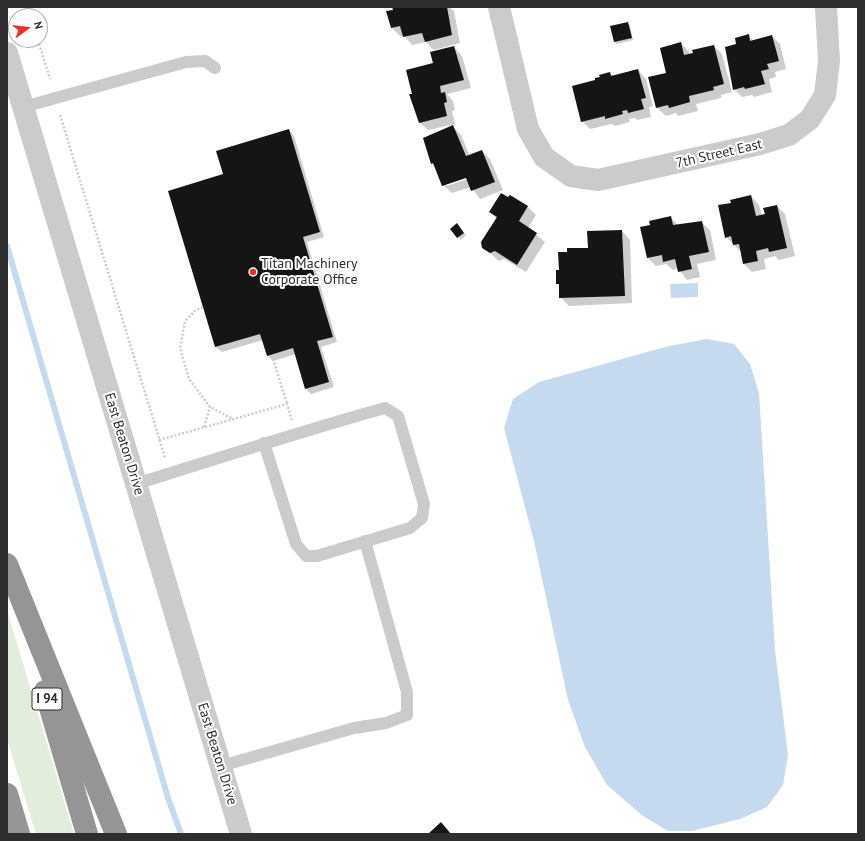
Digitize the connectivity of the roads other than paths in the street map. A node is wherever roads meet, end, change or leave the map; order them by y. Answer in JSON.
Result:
{"nodes":[{"id":1,"x":498,"y":7,"type":"edge"},
{"id":2,"x":826,"y":7,"type":"edge"},
{"id":3,"x":7,"y":54,"type":"edge"},
{"id":4,"x":215,"y":68,"type":"dead end"},
{"id":5,"x":23,"y":107,"type":"junction"},
{"id":6,"x":264,"y":443,"type":"junction"},
{"id":7,"x":136,"y":484,"type":"junction"},
{"id":8,"x":365,"y":541,"type":"junction"},
{"id":9,"x":7,"y":564,"type":"edge"},
{"id":10,"x":221,"y":766,"type":"junction"},
{"id":11,"x":7,"y":794,"type":"edge"},
{"id":12,"x":19,"y":834,"type":"edge"},
{"id":13,"x":87,"y":834,"type":"edge"},
{"id":14,"x":116,"y":834,"type":"edge"},
{"id":15,"x":241,"y":834,"type":"edge"}],
"edges":[{"from":1,"to":2,"type":"street","name":"7th Street East"},
{"from":3,"to":5,"type":"street","name":"East Beaton Drive"},
{"from":4,"to":5,"type":"lane"},
{"from":5,"to":7,"type":"street","name":"East Beaton Drive"},
{"from":6,"to":7,"type":"lane"},
{"from":6,"to":8,"type":"lane"},
{"from":6,"to":8,"type":"lane"},
{"from":7,"to":10,"type":"street","name":"East Beaton Drive"},
{"from":8,"to":10,"type":"lane"},
{"from":9,"to":13,"type":"highway","number":"I 94"},
{"from":9,"to":14,"type":"highway"},
{"from":10,"to":15,"type":"street","name":"East Beaton Drive"},
{"from":11,"to":12,"type":"highway"}]}
